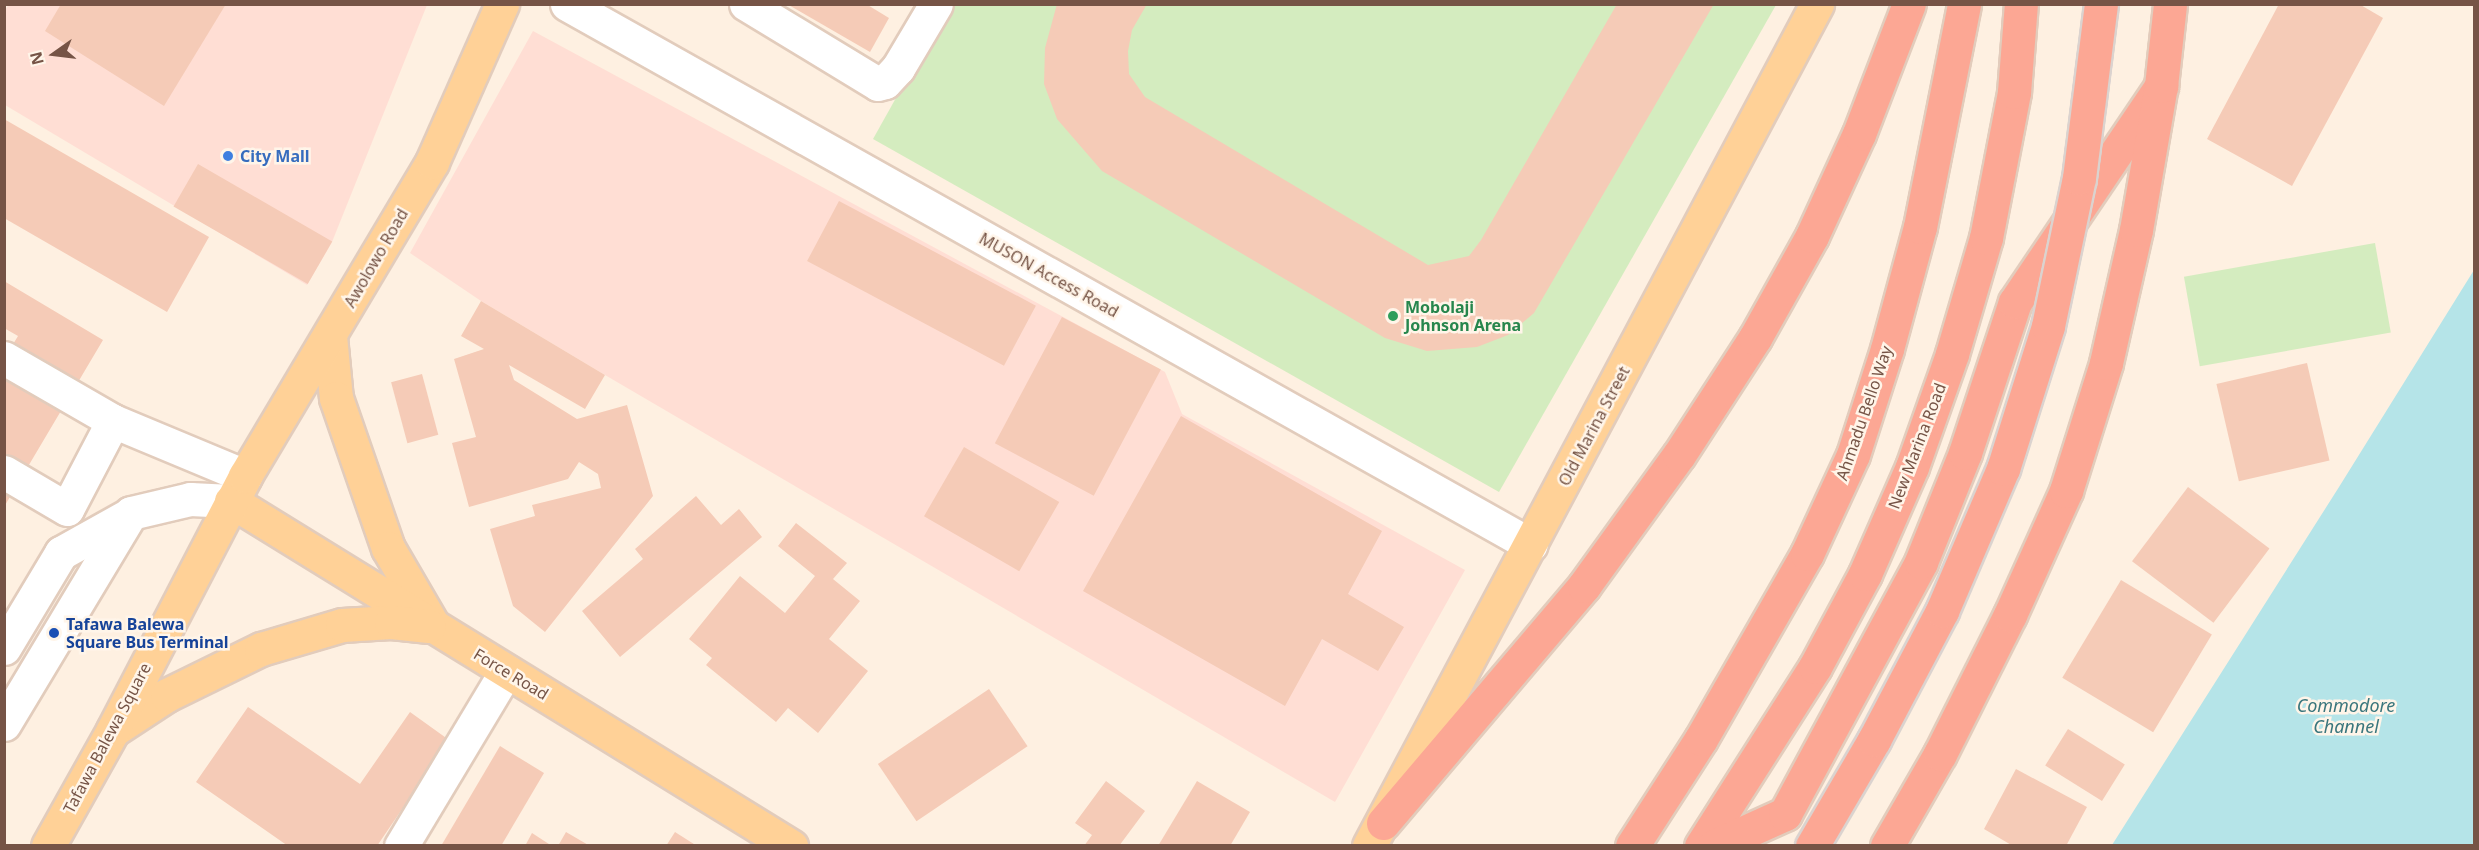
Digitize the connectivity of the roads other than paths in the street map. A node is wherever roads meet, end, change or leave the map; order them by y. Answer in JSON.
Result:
{"nodes":[{"id":1,"x":502,"y":4,"type":"edge"},
{"id":2,"x":567,"y":4,"type":"edge"},
{"id":3,"x":746,"y":4,"type":"edge"},
{"id":4,"x":936,"y":4,"type":"edge"},
{"id":5,"x":1817,"y":4,"type":"edge"},
{"id":6,"x":1910,"y":4,"type":"edge"},
{"id":7,"x":1964,"y":4,"type":"edge"},
{"id":8,"x":2021,"y":4,"type":"edge"},
{"id":9,"x":2101,"y":4,"type":"edge"},
{"id":10,"x":2170,"y":4,"type":"edge"},
{"id":11,"x":2161,"y":86,"type":"junction"},
{"id":12,"x":330,"y":336,"type":"junction"},
{"id":13,"x":4,"y":358,"type":"edge"},
{"id":14,"x":113,"y":422,"type":"junction"},
{"id":15,"x":4,"y":472,"type":"edge"},
{"id":16,"x":238,"y":489,"type":"junction"},
{"id":17,"x":131,"y":513,"type":"junction"},
{"id":18,"x":1531,"y":545,"type":"junction"},
{"id":19,"x":434,"y":627,"type":"junction"},
{"id":20,"x":4,"y":648,"type":"edge"},
{"id":21,"x":506,"y":671,"type":"junction"},
{"id":22,"x":4,"y":724,"type":"edge"},
{"id":23,"x":113,"y":730,"type":"junction"},
{"id":24,"x":1376,"y":834,"type":"edge"},
{"id":25,"x":48,"y":846,"type":"edge"},
{"id":26,"x":401,"y":846,"type":"edge"},
{"id":27,"x":792,"y":846,"type":"edge"},
{"id":28,"x":1632,"y":846,"type":"edge"},
{"id":29,"x":1701,"y":846,"type":"edge"},
{"id":30,"x":1714,"y":846,"type":"edge"},
{"id":31,"x":1812,"y":846,"type":"edge"},
{"id":32,"x":1887,"y":846,"type":"edge"}],
"edges":[{"from":1,"to":12,"type":"main road","name":"Awolowo Road"},
{"from":2,"to":18,"type":"lane","name":"MUSON Access Road"},
{"from":3,"to":4,"type":"lane"},
{"from":5,"to":18,"type":"main road","name":"Old Marina Street"},
{"from":6,"to":24,"type":"highway"},
{"from":7,"to":28,"type":"highway","name":"Ahmadu Bello Way"},
{"from":8,"to":29,"type":"highway","name":"New Marina Road"},
{"from":9,"to":31,"type":"highway","bridge":true},
{"from":10,"to":11,"type":"highway"},
{"from":11,"to":30,"type":"highway"},
{"from":11,"to":32,"type":"highway"},
{"from":12,"to":16,"type":"main road","name":"Awolowo Road"},
{"from":12,"to":19,"type":"main road"},
{"from":13,"to":14,"type":"lane"},
{"from":14,"to":15,"type":"lane"},
{"from":14,"to":16,"type":"lane"},
{"from":16,"to":17,"type":"lane"},
{"from":16,"to":19,"type":"main road","name":"Force Road"},
{"from":16,"to":23,"type":"main road","name":"Tafawa Balewa Square"},
{"from":17,"to":20,"type":"lane"},
{"from":17,"to":22,"type":"lane"},
{"from":18,"to":24,"type":"main road","name":"Old Marina Street"},
{"from":19,"to":21,"type":"main road","name":"Force Road"},
{"from":19,"to":23,"type":"main road"},
{"from":21,"to":26,"type":"lane"},
{"from":21,"to":27,"type":"main road","name":"Force Road"},
{"from":23,"to":25,"type":"main road","name":"Tafawa Balewa Square"}]}
